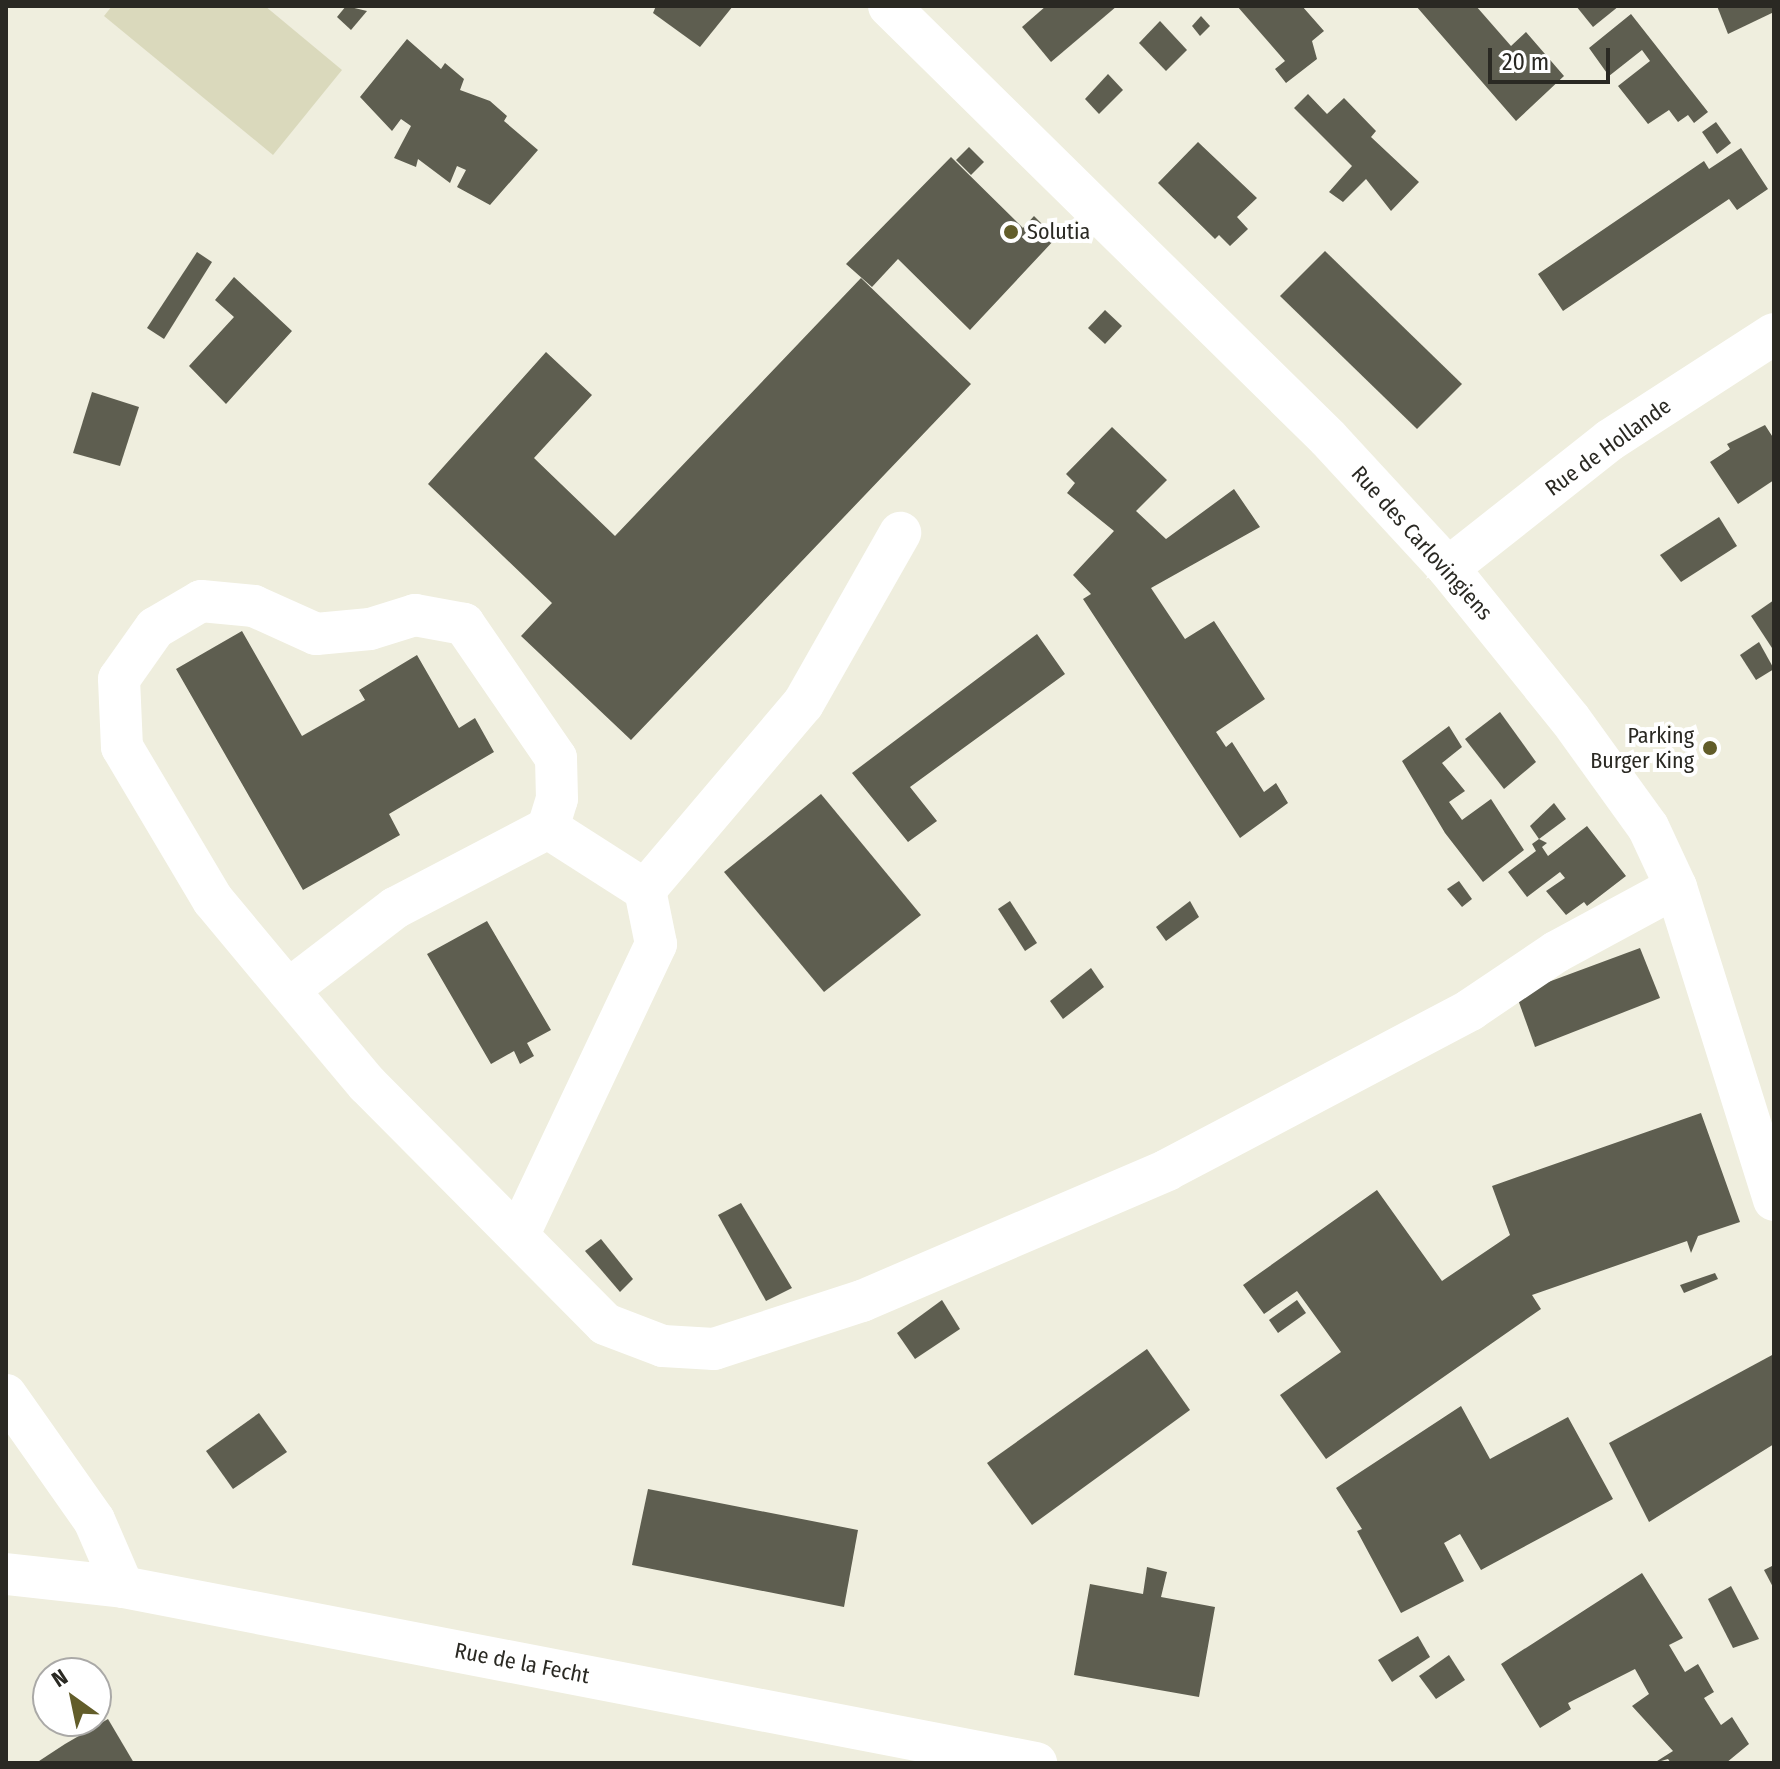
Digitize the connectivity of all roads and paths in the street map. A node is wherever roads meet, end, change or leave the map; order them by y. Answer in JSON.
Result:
{"nodes":[{"id":1,"x":889,"y":6,"type":"edge"},
{"id":2,"x":1774,"y":334,"type":"edge"},
{"id":3,"x":900,"y":533,"type":"dead end"},
{"id":4,"x":1448,"y":568,"type":"junction"},
{"id":5,"x":548,"y":828,"type":"junction"},
{"id":6,"x":1676,"y":887,"type":"junction"},
{"id":7,"x":645,"y":890,"type":"junction"},
{"id":8,"x":288,"y":990,"type":"junction"},
{"id":9,"x":1774,"y":1200,"type":"edge"},
{"id":10,"x":518,"y":1236,"type":"junction"},
{"id":11,"x":6,"y":1395,"type":"edge"},
{"id":12,"x":6,"y":1574,"type":"edge"},
{"id":13,"x":123,"y":1587,"type":"junction"},
{"id":14,"x":1036,"y":1763,"type":"edge"}],
"edges":[{"from":1,"to":4,"type":"street","name":"Rue des Carlovingiens"},
{"from":2,"to":4,"type":"street","name":"Rue de Hollande"},
{"from":3,"to":7,"type":"street"},
{"from":4,"to":6,"type":"street","name":"Rue des Carlovingiens"},
{"from":5,"to":7,"type":"street"},
{"from":5,"to":8,"type":"street"},
{"from":5,"to":8,"type":"street"},
{"from":6,"to":9,"type":"street","name":"Rue des Carlovingiens"},
{"from":6,"to":10,"type":"street"},
{"from":7,"to":10,"type":"street"},
{"from":8,"to":10,"type":"street"},
{"from":11,"to":13,"type":"street"},
{"from":12,"to":13,"type":"street","name":"Rue de la Fecht"},
{"from":13,"to":14,"type":"street","name":"Rue de la Fecht"}]}
